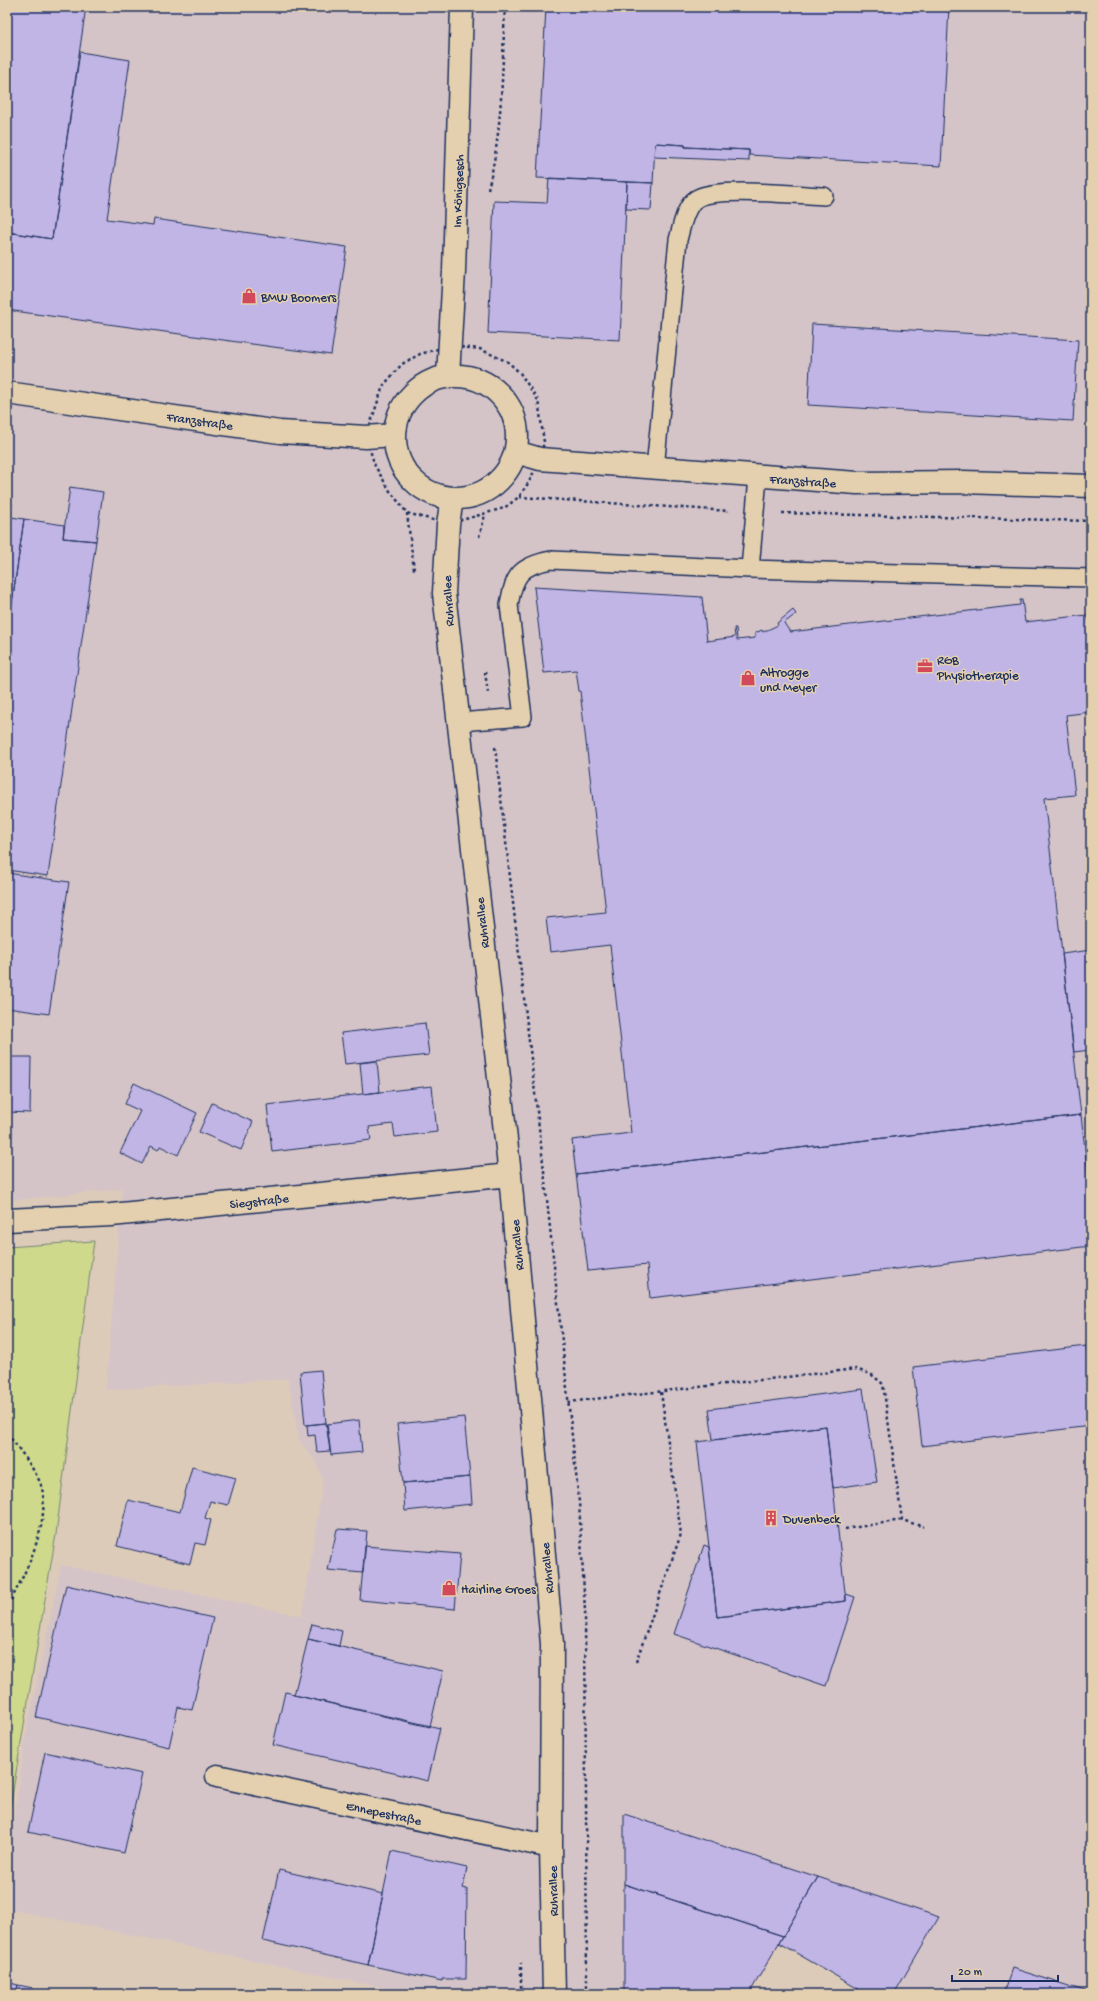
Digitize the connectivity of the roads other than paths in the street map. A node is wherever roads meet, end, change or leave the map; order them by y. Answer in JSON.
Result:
{"nodes":[{"id":1,"x":462,"y":7,"type":"edge"},
{"id":2,"x":824,"y":196,"type":"dead end"},
{"id":3,"x":448,"y":376,"type":"junction"},
{"id":4,"x":7,"y":393,"type":"edge"},
{"id":5,"x":394,"y":435,"type":"junction"},
{"id":6,"x":516,"y":452,"type":"junction"},
{"id":7,"x":655,"y":468,"type":"junction"},
{"id":8,"x":758,"y":477,"type":"junction"},
{"id":9,"x":1091,"y":486,"type":"edge"},
{"id":10,"x":452,"y":499,"type":"junction"},
{"id":11,"x":750,"y":569,"type":"junction"},
{"id":12,"x":1091,"y":578,"type":"edge"},
{"id":13,"x":459,"y":722,"type":"junction"},
{"id":14,"x":510,"y":1175,"type":"junction"},
{"id":15,"x":7,"y":1220,"type":"edge"},
{"id":16,"x":217,"y":1776,"type":"dead end"},
{"id":17,"x":551,"y":1847,"type":"junction"},
{"id":18,"x":554,"y":1994,"type":"edge"}],
"edges":[{"from":1,"to":3,"type":"street","name":"Im Königsesch"},
{"from":2,"to":7,"type":"lane"},
{"from":3,"to":5,"type":"street"},
{"from":3,"to":6,"type":"street"},
{"from":4,"to":5,"type":"street","name":"Franzstraße"},
{"from":5,"to":10,"type":"street"},
{"from":6,"to":7,"type":"street","name":"Franzstraße"},
{"from":6,"to":10,"type":"street"},
{"from":7,"to":8,"type":"street","name":"Franzstraße"},
{"from":8,"to":9,"type":"street","name":"Franzstraße"},
{"from":8,"to":11,"type":"lane"},
{"from":10,"to":13,"type":"street","name":"Ruhrallee"},
{"from":11,"to":12,"type":"lane"},
{"from":11,"to":13,"type":"lane"},
{"from":13,"to":14,"type":"street","name":"Ruhrallee"},
{"from":14,"to":15,"type":"street","name":"Siegstraße"},
{"from":14,"to":17,"type":"street","name":"Ruhrallee"},
{"from":16,"to":17,"type":"street","name":"Ennepestraße"},
{"from":17,"to":18,"type":"street","name":"Ruhrallee"}]}
